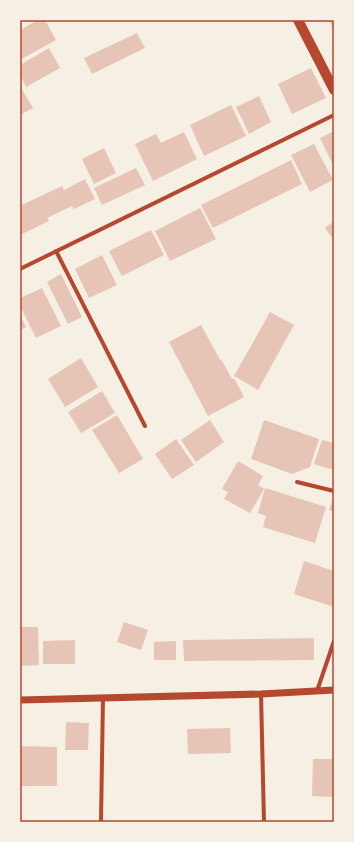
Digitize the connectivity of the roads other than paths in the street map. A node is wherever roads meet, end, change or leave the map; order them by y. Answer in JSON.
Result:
{"nodes":[{"id":1,"x":298,"y":20,"type":"edge"},
{"id":2,"x":334,"y":90,"type":"edge"},
{"id":3,"x":334,"y":115,"type":"edge"},
{"id":4,"x":56,"y":251,"type":"junction"},
{"id":5,"x":20,"y":269,"type":"edge"},
{"id":6,"x":146,"y":426,"type":"dead end"},
{"id":7,"x":297,"y":482,"type":"dead end"},
{"id":8,"x":334,"y":491,"type":"edge"},
{"id":9,"x":334,"y":641,"type":"edge"},
{"id":10,"x":334,"y":690,"type":"edge"},
{"id":11,"x":317,"y":691,"type":"junction"},
{"id":12,"x":261,"y":694,"type":"junction"},
{"id":13,"x":103,"y":697,"type":"junction"},
{"id":14,"x":20,"y":700,"type":"edge"},
{"id":15,"x":101,"y":822,"type":"edge"},
{"id":16,"x":264,"y":822,"type":"edge"}],
"edges":[{"from":1,"to":2,"type":"main road"},
{"from":3,"to":4,"type":"street"},
{"from":4,"to":5,"type":"street"},
{"from":4,"to":6,"type":"street"},
{"from":7,"to":8,"type":"street"},
{"from":9,"to":11,"type":"street"},
{"from":10,"to":11,"type":"street"},
{"from":11,"to":12,"type":"street"},
{"from":12,"to":13,"type":"street"},
{"from":12,"to":16,"type":"street"},
{"from":13,"to":14,"type":"street"},
{"from":13,"to":15,"type":"street"}]}
